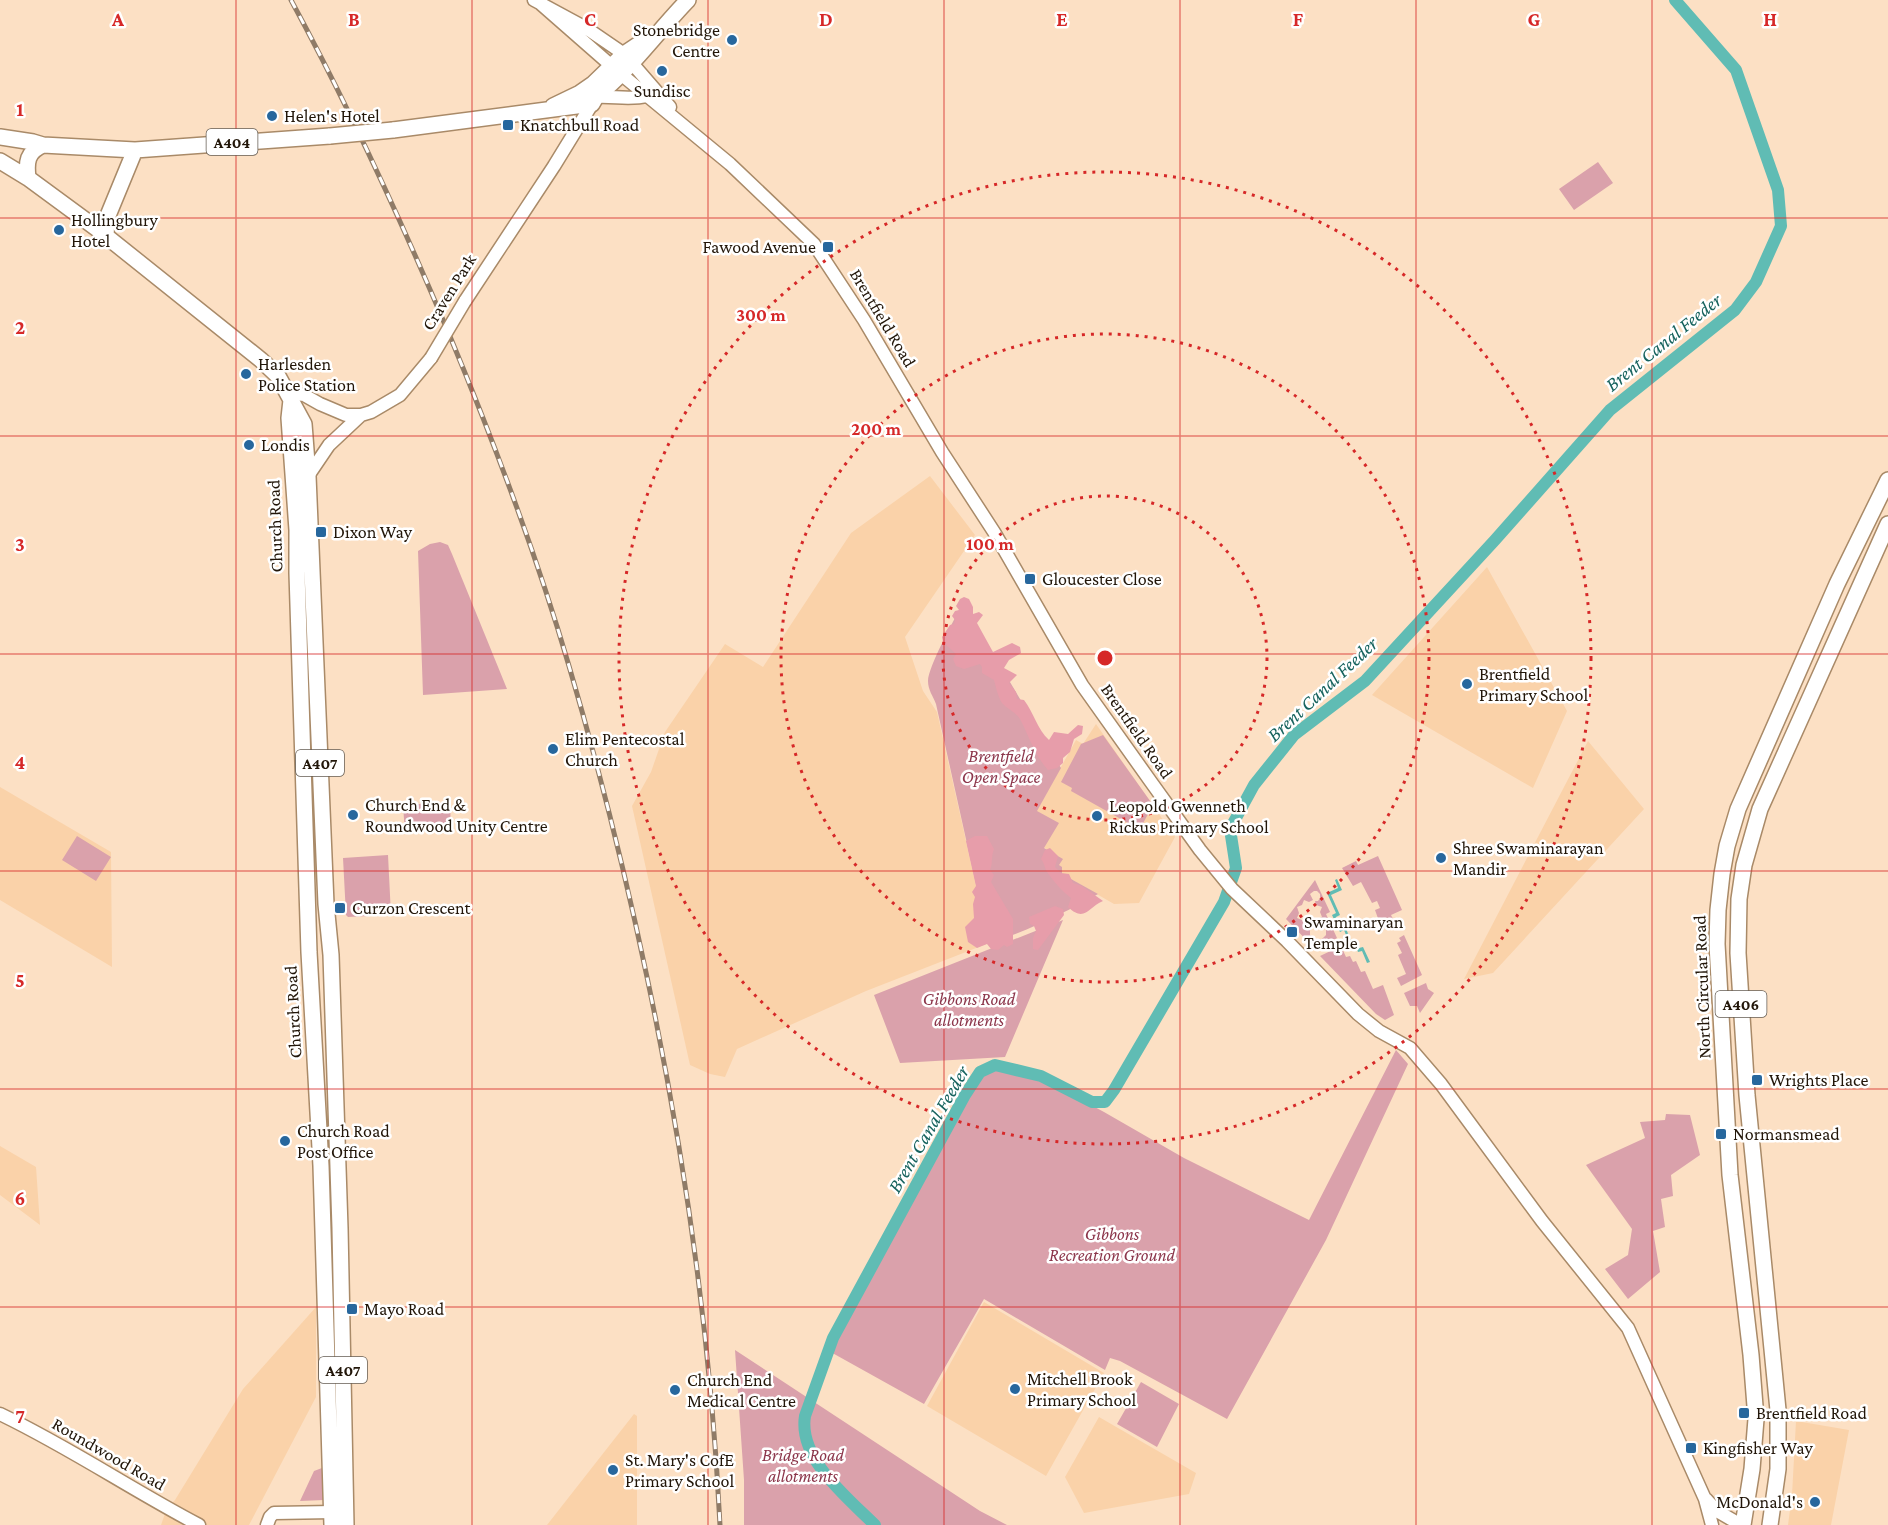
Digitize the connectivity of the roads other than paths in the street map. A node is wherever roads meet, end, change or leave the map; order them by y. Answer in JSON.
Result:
{"nodes":[{"id":1,"x":688,"y":0,"type":"edge"},
{"id":2,"x":538,"y":2,"type":"edge"},
{"id":3,"x":622,"y":65,"type":"junction"},
{"id":4,"x":647,"y":96,"type":"junction"},
{"id":5,"x":594,"y":101,"type":"junction"},
{"id":6,"x":543,"y":111,"type":"junction"},
{"id":7,"x":692,"y":133,"type":"junction"},
{"id":8,"x":0,"y":137,"type":"edge"},
{"id":9,"x":43,"y":145,"type":"junction"},
{"id":10,"x":112,"y":150,"type":"junction"},
{"id":11,"x":135,"y":150,"type":"junction"},
{"id":12,"x":0,"y":161,"type":"edge"},
{"id":13,"x":126,"y":173,"type":"junction"},
{"id":14,"x":28,"y":178,"type":"junction"},
{"id":15,"x":108,"y":218,"type":"junction"},
{"id":16,"x":89,"y":223,"type":"junction"},
{"id":17,"x":106,"y":236,"type":"junction"},
{"id":18,"x":290,"y":397,"type":"junction"},
{"id":19,"x":361,"y":415,"type":"junction"},
{"id":20,"x":308,"y":476,"type":"junction"},
{"id":21,"x":1888,"y":480,"type":"edge"},
{"id":22,"x":1888,"y":524,"type":"edge"},
{"id":23,"x":0,"y":1414,"type":"edge"},
{"id":24,"x":1705,"y":1499,"type":"junction"},
{"id":25,"x":339,"y":1518,"type":"edge"},
{"id":26,"x":200,"y":1525,"type":"edge"},
{"id":27,"x":267,"y":1525,"type":"edge"},
{"id":28,"x":1712,"y":1525,"type":"edge"},
{"id":29,"x":1742,"y":1525,"type":"edge"},
{"id":30,"x":1770,"y":1525,"type":"edge"}],
"edges":[{"from":1,"to":3,"type":"main road","number":"A404"},
{"from":2,"to":3,"type":"street"},
{"from":3,"to":4,"type":"street","name":"Brentfield Road"},
{"from":3,"to":5,"type":"main road","name":"Craven Park","number":"A404"},
{"from":3,"to":6,"type":"main road","number":"A404"},
{"from":3,"to":7,"type":"street","name":"Brentfield Road"},
{"from":4,"to":5,"type":"street"},
{"from":4,"to":7,"type":"street","name":"Brentfield Road"},
{"from":5,"to":6,"type":"main road","number":"A404"},
{"from":5,"to":19,"type":"street","name":"Craven Park","bridge":true},
{"from":6,"to":11,"type":"main road","number":"A404","bridge":true},
{"from":7,"to":24,"type":"street","name":"Brentfield Road"},
{"from":8,"to":9,"type":"main road","number":"A404"},
{"from":9,"to":10,"type":"main road","number":"A404"},
{"from":9,"to":14,"type":"main road"},
{"from":10,"to":11,"type":"main road","number":"A404"},
{"from":10,"to":13,"type":"main road"},
{"from":11,"to":13,"type":"main road"},
{"from":12,"to":14,"type":"main road"},
{"from":13,"to":15,"type":"main road"},
{"from":14,"to":16,"type":"main road"},
{"from":15,"to":16,"type":"main road"},
{"from":15,"to":17,"type":"main road"},
{"from":16,"to":17,"type":"main road","number":"A407"},
{"from":17,"to":18,"type":"main road","number":"A407"},
{"from":18,"to":19,"type":"street"},
{"from":18,"to":20,"type":"main road","name":"Church Road","number":"A407"},
{"from":18,"to":25,"type":"main road","name":"Church Road","number":"A407"},
{"from":19,"to":20,"type":"street","name":"Craven Park"},
{"from":20,"to":25,"type":"main road","name":"Church Road","number":"A407"},
{"from":21,"to":29,"type":"main road","name":"North Circular Road","number":"A406"},
{"from":22,"to":30,"type":"main road","name":"North Circular Road","number":"A406"},
{"from":23,"to":26,"type":"street","name":"Roundwood Road"},
{"from":24,"to":28,"type":"street","name":"Brentfield Road"},
{"from":24,"to":29,"type":"street","name":"Brentfield Road"},
{"from":25,"to":27,"type":"street"}]}
